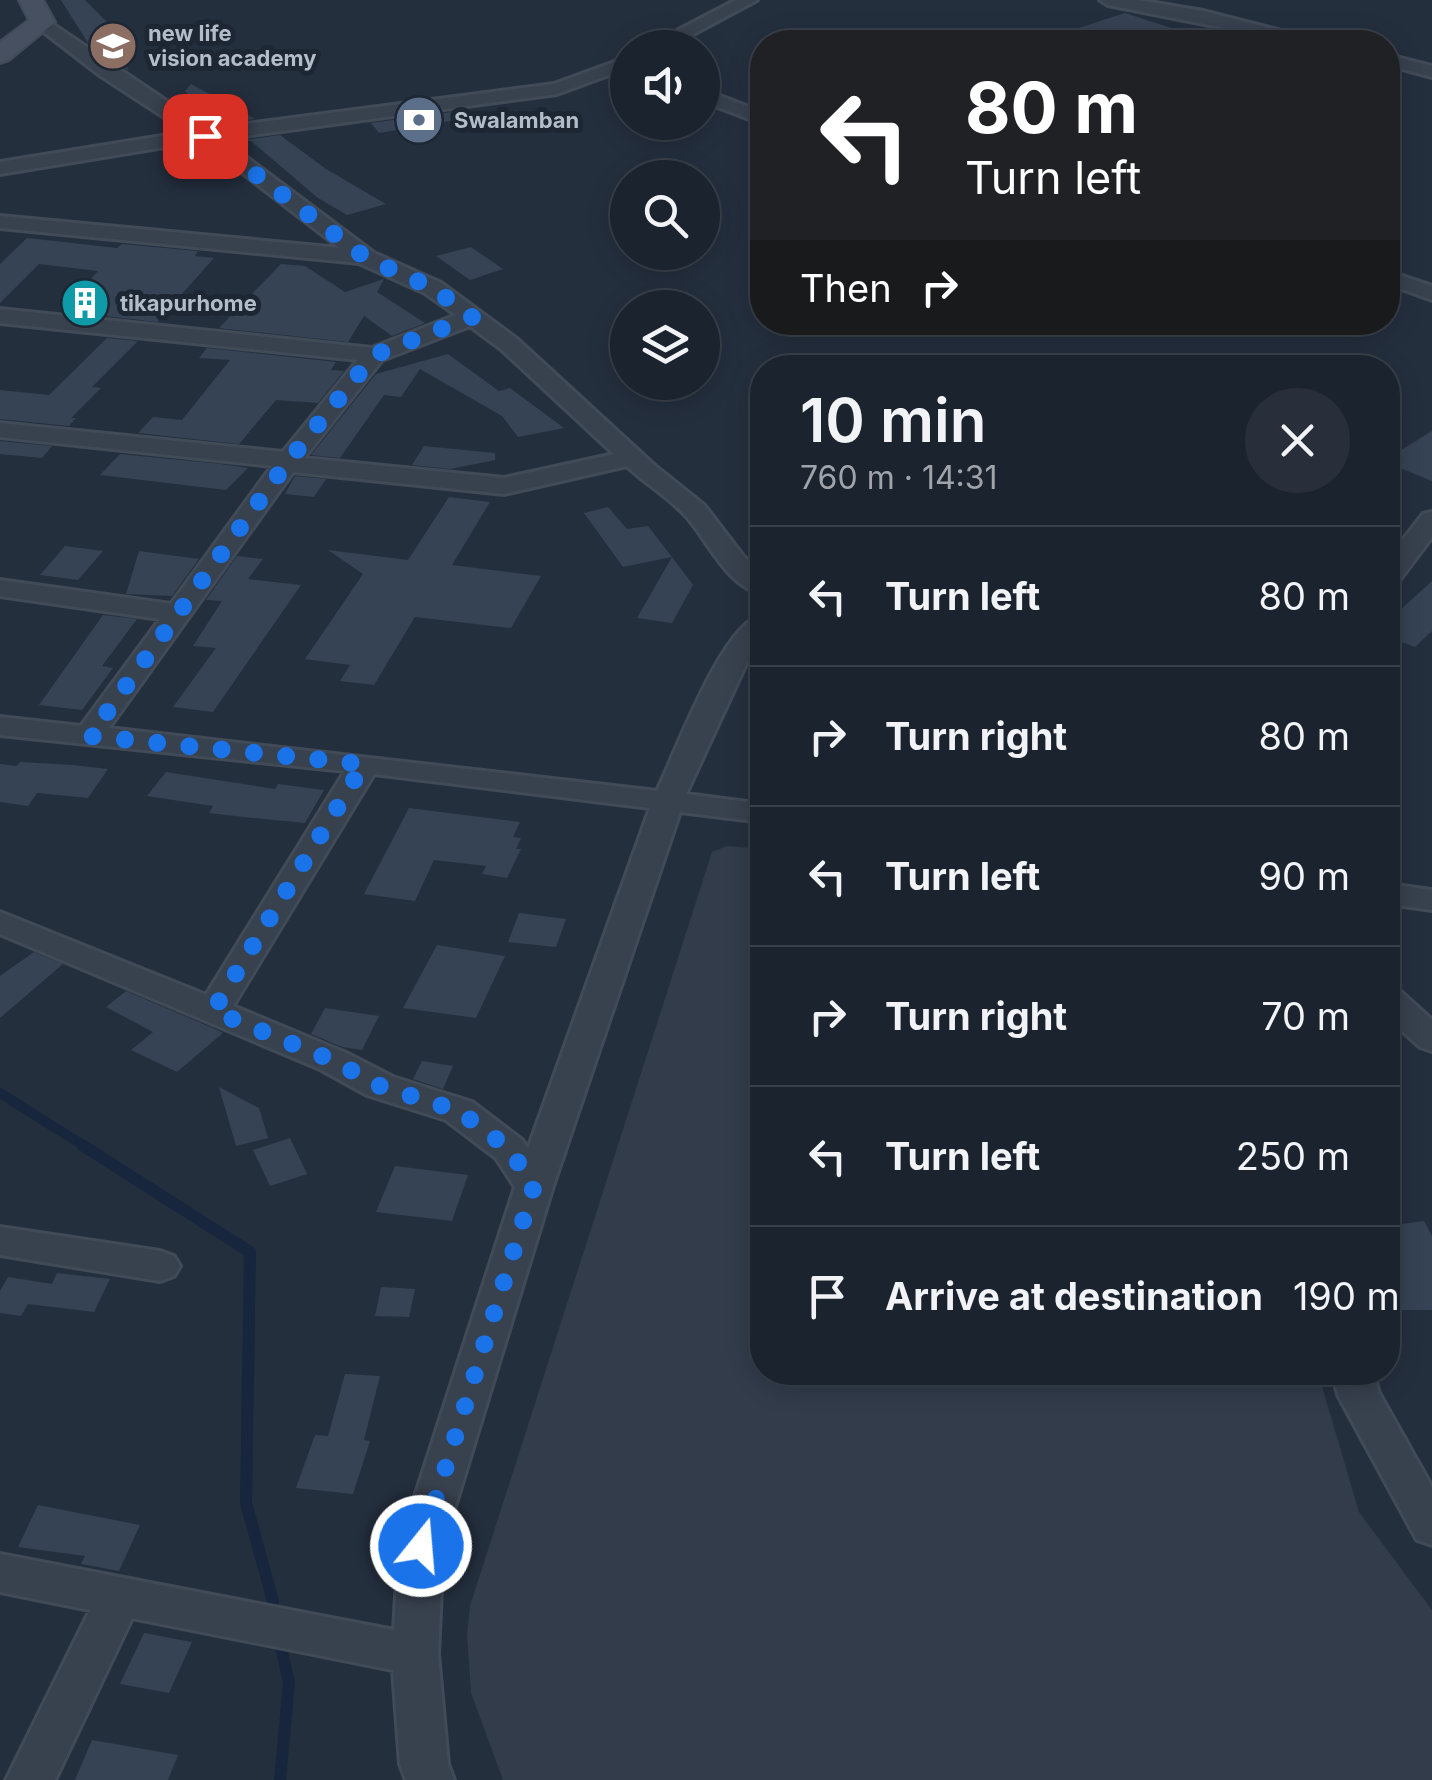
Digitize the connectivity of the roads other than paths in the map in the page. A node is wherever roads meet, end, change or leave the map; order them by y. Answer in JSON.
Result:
{"nodes":[{"id":1,"x":749,"y":0,"type":"edge"},
{"id":2,"x":1108,"y":0,"type":"edge"},
{"id":3,"x":36,"y":11,"type":"edge"},
{"id":4,"x":688,"y":30,"type":"edge"},
{"id":5,"x":1264,"y":30,"type":"edge"},
{"id":6,"x":0,"y":55,"type":"edge"},
{"id":7,"x":1400,"y":63,"type":"edge"},
{"id":8,"x":610,"y":70,"type":"edge"},
{"id":9,"x":1432,"y":72,"type":"edge"},
{"id":10,"x":720,"y":101,"type":"edge"},
{"id":11,"x":750,"y":113,"type":"edge"},
{"id":12,"x":205,"y":136,"type":"junction"},
{"id":13,"x":0,"y":168,"type":"edge"},
{"id":14,"x":0,"y":222,"type":"edge"},
{"id":15,"x":366,"y":258,"type":"junction"},
{"id":16,"x":1400,"y":281,"type":"edge"},
{"id":17,"x":1432,"y":293,"type":"edge"},
{"id":18,"x":0,"y":316,"type":"edge"},
{"id":19,"x":472,"y":317,"type":"junction"},
{"id":20,"x":374,"y":355,"type":"junction"},
{"id":21,"x":0,"y":430,"type":"edge"},
{"id":22,"x":631,"y":458,"type":"junction"},
{"id":23,"x":288,"y":462,"type":"junction"},
{"id":24,"x":1432,"y":520,"type":"edge"},
{"id":25,"x":1400,"y":561,"type":"edge"},
{"id":26,"x":750,"y":576,"type":"edge"},
{"id":27,"x":0,"y":588,"type":"edge"},
{"id":28,"x":178,"y":613,"type":"junction"},
{"id":29,"x":750,"y":636,"type":"edge"},
{"id":30,"x":0,"y":726,"type":"edge"},
{"id":31,"x":90,"y":736,"type":"junction"},
{"id":32,"x":364,"y":764,"type":"junction"},
{"id":33,"x":668,"y":801,"type":"junction"},
{"id":34,"x":750,"y":811,"type":"edge"},
{"id":35,"x":1400,"y":896,"type":"edge"},
{"id":36,"x":1432,"y":900,"type":"edge"},
{"id":37,"x":0,"y":922,"type":"edge"},
{"id":38,"x":1400,"y":1009,"type":"edge"},
{"id":39,"x":213,"y":1011,"type":"junction"},
{"id":40,"x":1432,"y":1039,"type":"edge"},
{"id":41,"x":534,"y":1186,"type":"junction"},
{"id":42,"x":0,"y":1241,"type":"edge"},
{"id":43,"x":160,"y":1266,"type":"dead end"},
{"id":44,"x":1356,"y":1385,"type":"edge"},
{"id":45,"x":1432,"y":1527,"type":"edge"},
{"id":46,"x":0,"y":1573,"type":"edge"},
{"id":47,"x":120,"y":1596,"type":"junction"},
{"id":48,"x":415,"y":1654,"type":"junction"},
{"id":49,"x":30,"y":1780,"type":"edge"},
{"id":50,"x":430,"y":1780,"type":"edge"}],
"edges":[{"from":1,"to":4,"type":"street"},
{"from":2,"to":5,"type":"street"},
{"from":3,"to":6,"type":"street"},
{"from":3,"to":12,"type":"street"},
{"from":7,"to":9,"type":"street"},
{"from":8,"to":12,"type":"street"},
{"from":10,"to":11,"type":"street"},
{"from":12,"to":13,"type":"street"},
{"from":12,"to":15,"type":"street"},
{"from":14,"to":15,"type":"street"},
{"from":15,"to":19,"type":"street"},
{"from":16,"to":17,"type":"street"},
{"from":18,"to":20,"type":"street"},
{"from":19,"to":20,"type":"street"},
{"from":19,"to":22,"type":"street"},
{"from":20,"to":23,"type":"street"},
{"from":21,"to":23,"type":"street"},
{"from":22,"to":23,"type":"street"},
{"from":22,"to":26,"type":"street"},
{"from":23,"to":28,"type":"street"},
{"from":24,"to":25,"type":"street"},
{"from":27,"to":28,"type":"street"},
{"from":28,"to":31,"type":"street"},
{"from":29,"to":33,"type":"street"},
{"from":30,"to":31,"type":"street"},
{"from":31,"to":32,"type":"street"},
{"from":32,"to":33,"type":"street"},
{"from":32,"to":39,"type":"street"},
{"from":33,"to":34,"type":"street"},
{"from":33,"to":41,"type":"street"},
{"from":35,"to":36,"type":"street"},
{"from":37,"to":39,"type":"street"},
{"from":38,"to":40,"type":"street"},
{"from":39,"to":41,"type":"street"},
{"from":41,"to":48,"type":"street"},
{"from":42,"to":43,"type":"street"},
{"from":44,"to":45,"type":"street"},
{"from":46,"to":47,"type":"street"},
{"from":47,"to":48,"type":"street"},
{"from":47,"to":49,"type":"street"},
{"from":48,"to":50,"type":"street"}]}
